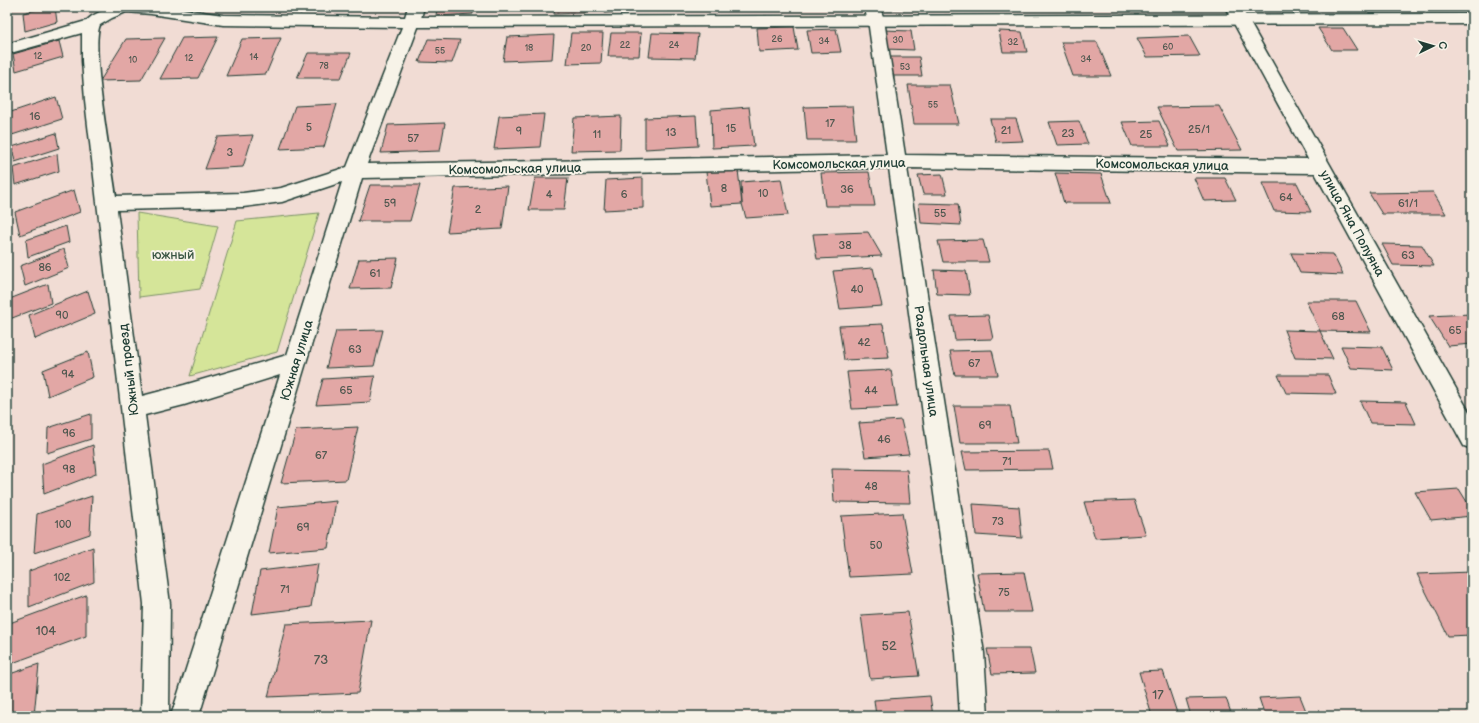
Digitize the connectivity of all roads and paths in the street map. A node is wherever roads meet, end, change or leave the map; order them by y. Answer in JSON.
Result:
{"nodes":[{"id":1,"x":120,"y":8,"type":"edge"},
{"id":2,"x":414,"y":14,"type":"edge"},
{"id":3,"x":874,"y":14,"type":"edge"},
{"id":4,"x":1237,"y":14,"type":"edge"},
{"id":5,"x":1472,"y":19,"type":"edge"},
{"id":6,"x":92,"y":24,"type":"junction"},
{"id":7,"x":7,"y":49,"type":"edge"},
{"id":8,"x":897,"y":161,"type":"junction"},
{"id":9,"x":1322,"y":166,"type":"junction"},
{"id":10,"x":355,"y":171,"type":"junction"},
{"id":11,"x":107,"y":203,"type":"junction"},
{"id":12,"x":296,"y":361,"type":"junction"},
{"id":13,"x":132,"y":408,"type":"junction"},
{"id":14,"x":1472,"y":439,"type":"edge"},
{"id":15,"x":155,"y":716,"type":"edge"},
{"id":16,"x":185,"y":716,"type":"edge"},
{"id":17,"x":974,"y":716,"type":"edge"}],
"edges":[{"from":1,"to":2,"type":"street"},
{"from":1,"to":6,"type":"street"},
{"from":2,"to":3,"type":"street"},
{"from":2,"to":10,"type":"street","name":"Южная улица"},
{"from":3,"to":4,"type":"street"},
{"from":3,"to":8,"type":"street","name":"Раздольная улица"},
{"from":4,"to":5,"type":"street"},
{"from":4,"to":9,"type":"street","name":"улица Яна Полуяна"},
{"from":6,"to":7,"type":"street"},
{"from":6,"to":11,"type":"street","name":"Южный проезд"},
{"from":8,"to":9,"type":"street","name":"Комсомольская улица"},
{"from":8,"to":10,"type":"street","name":"Комсомольская улица"},
{"from":8,"to":17,"type":"street","name":"Раздольная улица"},
{"from":9,"to":14,"type":"street","name":"улица Яна Полуяна"},
{"from":10,"to":11,"type":"street","name":"Комсомольская улица"},
{"from":10,"to":12,"type":"street","name":"Южная улица"},
{"from":11,"to":13,"type":"street","name":"Южный проезд"},
{"from":12,"to":13,"type":"street"},
{"from":12,"to":16,"type":"street","name":"Южная улица"},
{"from":13,"to":15,"type":"street","name":"Южный проезд"}]}
